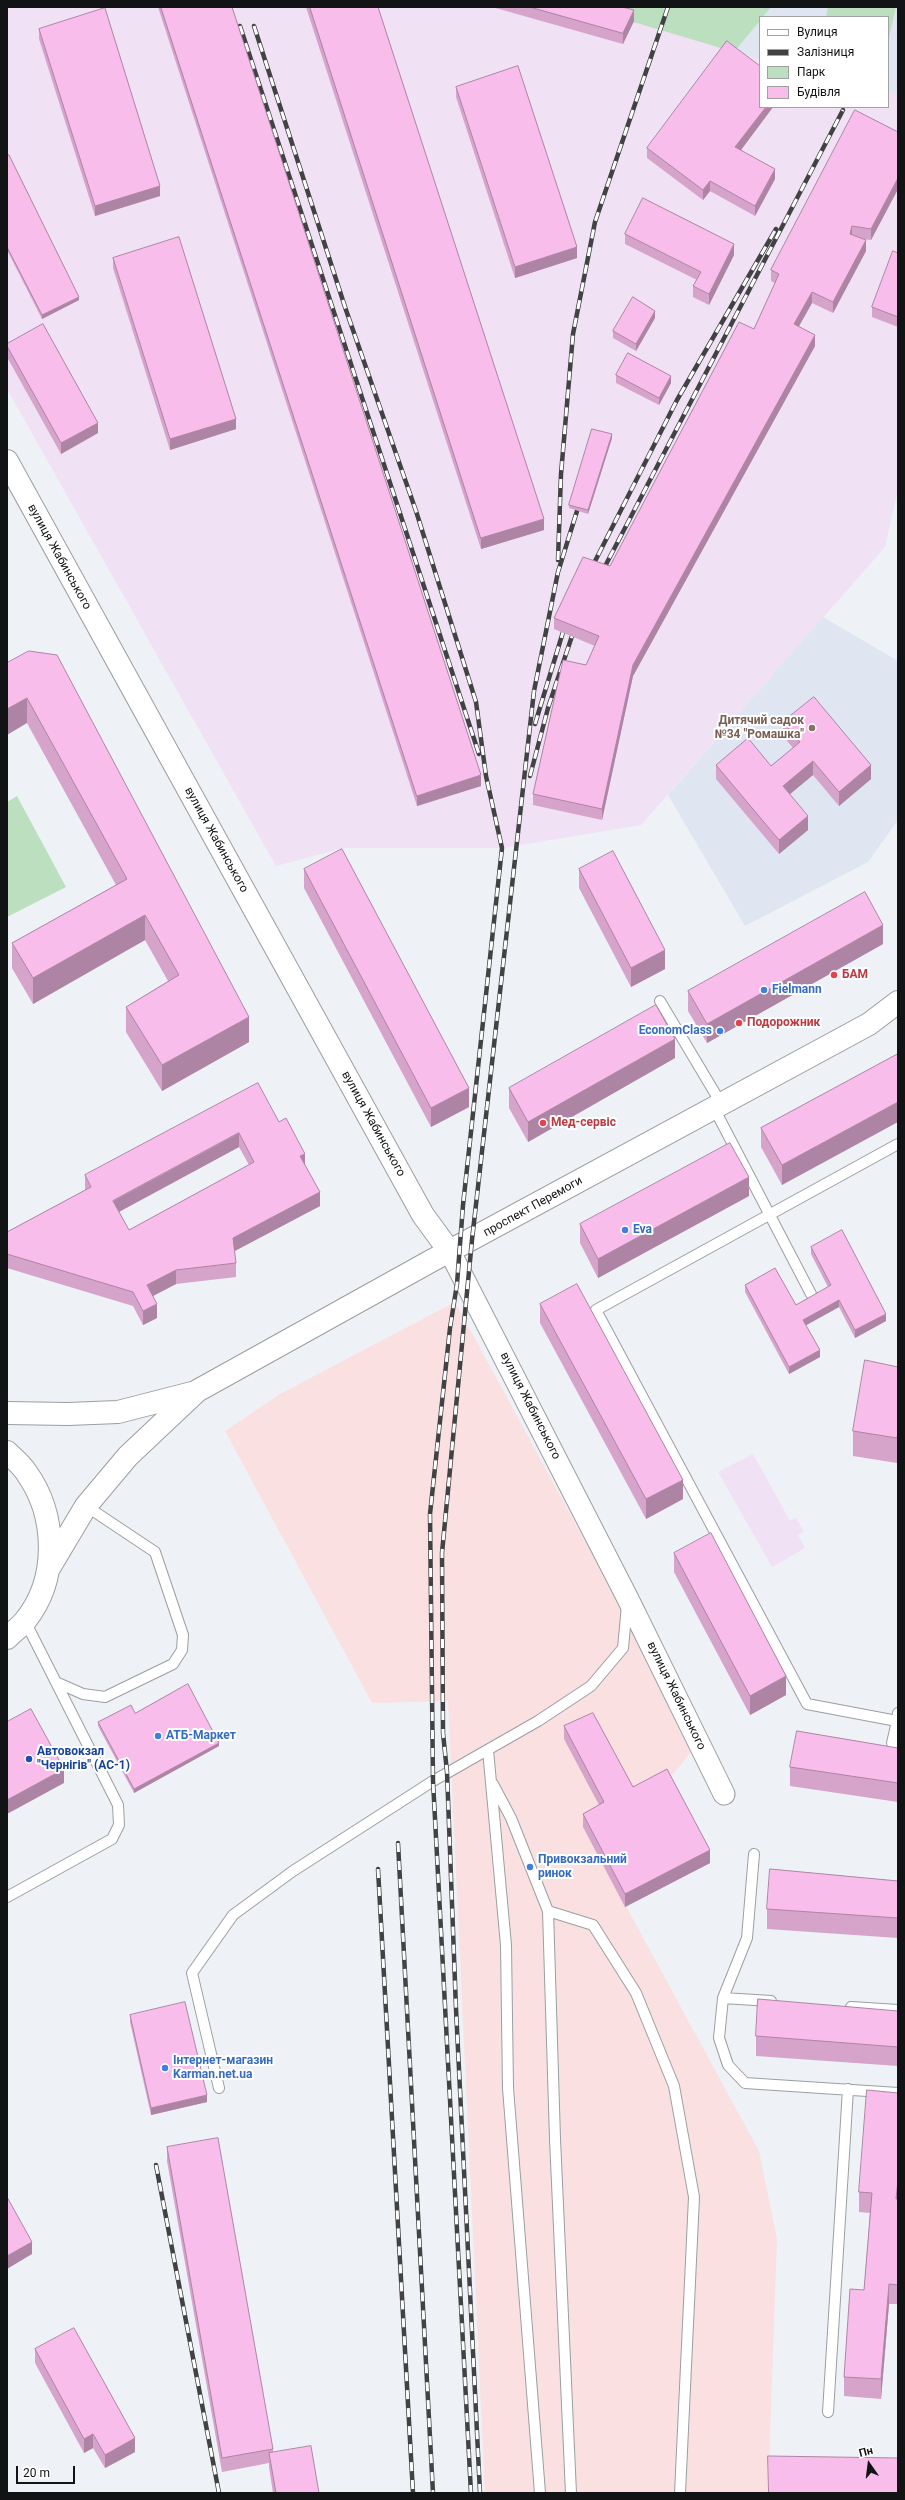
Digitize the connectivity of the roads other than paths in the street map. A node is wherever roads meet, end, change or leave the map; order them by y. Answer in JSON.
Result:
{"nodes":[{"id":1,"x":7,"y":461,"type":"edge"},
{"id":2,"x":660,"y":1001,"type":"dead end"},
{"id":3,"x":898,"y":1002,"type":"edge"},
{"id":4,"x":898,"y":1015,"type":"edge"},
{"id":5,"x":869,"y":1024,"type":"junction"},
{"id":6,"x":718,"y":1107,"type":"junction"},
{"id":7,"x":898,"y":1144,"type":"edge"},
{"id":8,"x":770,"y":1215,"type":"junction"},
{"id":9,"x":450,"y":1252,"type":"junction"},
{"id":10,"x":811,"y":1294,"type":"dead end"},
{"id":11,"x":198,"y":1391,"type":"junction"},
{"id":12,"x":7,"y":1413,"type":"edge"},
{"id":13,"x":7,"y":1452,"type":"edge"},
{"id":14,"x":86,"y":1506,"type":"junction"},
{"id":15,"x":49,"y":1568,"type":"junction"},
{"id":16,"x":628,"y":1599,"type":"junction"},
{"id":17,"x":25,"y":1621,"type":"junction"},
{"id":18,"x":7,"y":1638,"type":"edge"},
{"id":19,"x":58,"y":1683,"type":"junction"},
{"id":20,"x":898,"y":1717,"type":"edge"},
{"id":21,"x":898,"y":1744,"type":"edge"},
{"id":22,"x":488,"y":1750,"type":"junction"},
{"id":23,"x":491,"y":1780,"type":"junction"},
{"id":24,"x":724,"y":1794,"type":"dead end"},
{"id":25,"x":754,"y":1854,"type":"dead end"},
{"id":26,"x":7,"y":1897,"type":"edge"},
{"id":27,"x":548,"y":1911,"type":"junction"},
{"id":28,"x":723,"y":1998,"type":"junction"},
{"id":29,"x":779,"y":2002,"type":"edge"},
{"id":30,"x":842,"y":2006,"type":"edge"},
{"id":31,"x":898,"y":2010,"type":"edge"},
{"id":32,"x":219,"y":2088,"type":"dead end"},
{"id":33,"x":848,"y":2089,"type":"junction"},
{"id":34,"x":898,"y":2093,"type":"edge"},
{"id":35,"x":828,"y":2412,"type":"dead end"},
{"id":36,"x":540,"y":2493,"type":"edge"},
{"id":37,"x":571,"y":2493,"type":"edge"},
{"id":38,"x":680,"y":2493,"type":"edge"}],
"edges":[{"from":1,"to":9,"type":"main road","name":"вулиця Жабинського"},
{"from":2,"to":6,"type":"lane"},
{"from":3,"to":5,"type":"main road","name":"проспект Перемоги"},
{"from":4,"to":5,"type":"main road","name":"проспект Перемоги"},
{"from":5,"to":6,"type":"main road","name":"проспект Перемоги"},
{"from":6,"to":8,"type":"lane"},
{"from":6,"to":9,"type":"main road","name":"проспект Перемоги"},
{"from":7,"to":8,"type":"lane"},
{"from":8,"to":10,"type":"lane"},
{"from":8,"to":20,"type":"lane"},
{"from":9,"to":11,"type":"main road","name":"проспект Перемоги"},
{"from":9,"to":16,"type":"street","name":"вулиця Жабинського"},
{"from":11,"to":12,"type":"main road","name":"проспект Перемоги"},
{"from":11,"to":14,"type":"main road","name":"проспект Перемоги"},
{"from":13,"to":15,"type":"main road"},
{"from":14,"to":15,"type":"main road","name":"проспект Перемоги"},
{"from":14,"to":19,"type":"lane"},
{"from":15,"to":17,"type":"main road"},
{"from":16,"to":22,"type":"lane"},
{"from":16,"to":24,"type":"street","name":"вулиця Жабинського"},
{"from":17,"to":18,"type":"main road"},
{"from":17,"to":19,"type":"lane"},
{"from":19,"to":26,"type":"lane"},
{"from":20,"to":21,"type":"lane"},
{"from":22,"to":23,"type":"lane"},
{"from":22,"to":32,"type":"lane"},
{"from":23,"to":27,"type":"lane"},
{"from":23,"to":36,"type":"lane"},
{"from":25,"to":28,"type":"lane"},
{"from":27,"to":37,"type":"lane"},
{"from":27,"to":38,"type":"lane"},
{"from":28,"to":29,"type":"lane"},
{"from":28,"to":33,"type":"lane"},
{"from":30,"to":31,"type":"lane"},
{"from":33,"to":34,"type":"lane"},
{"from":33,"to":35,"type":"lane"}]}
